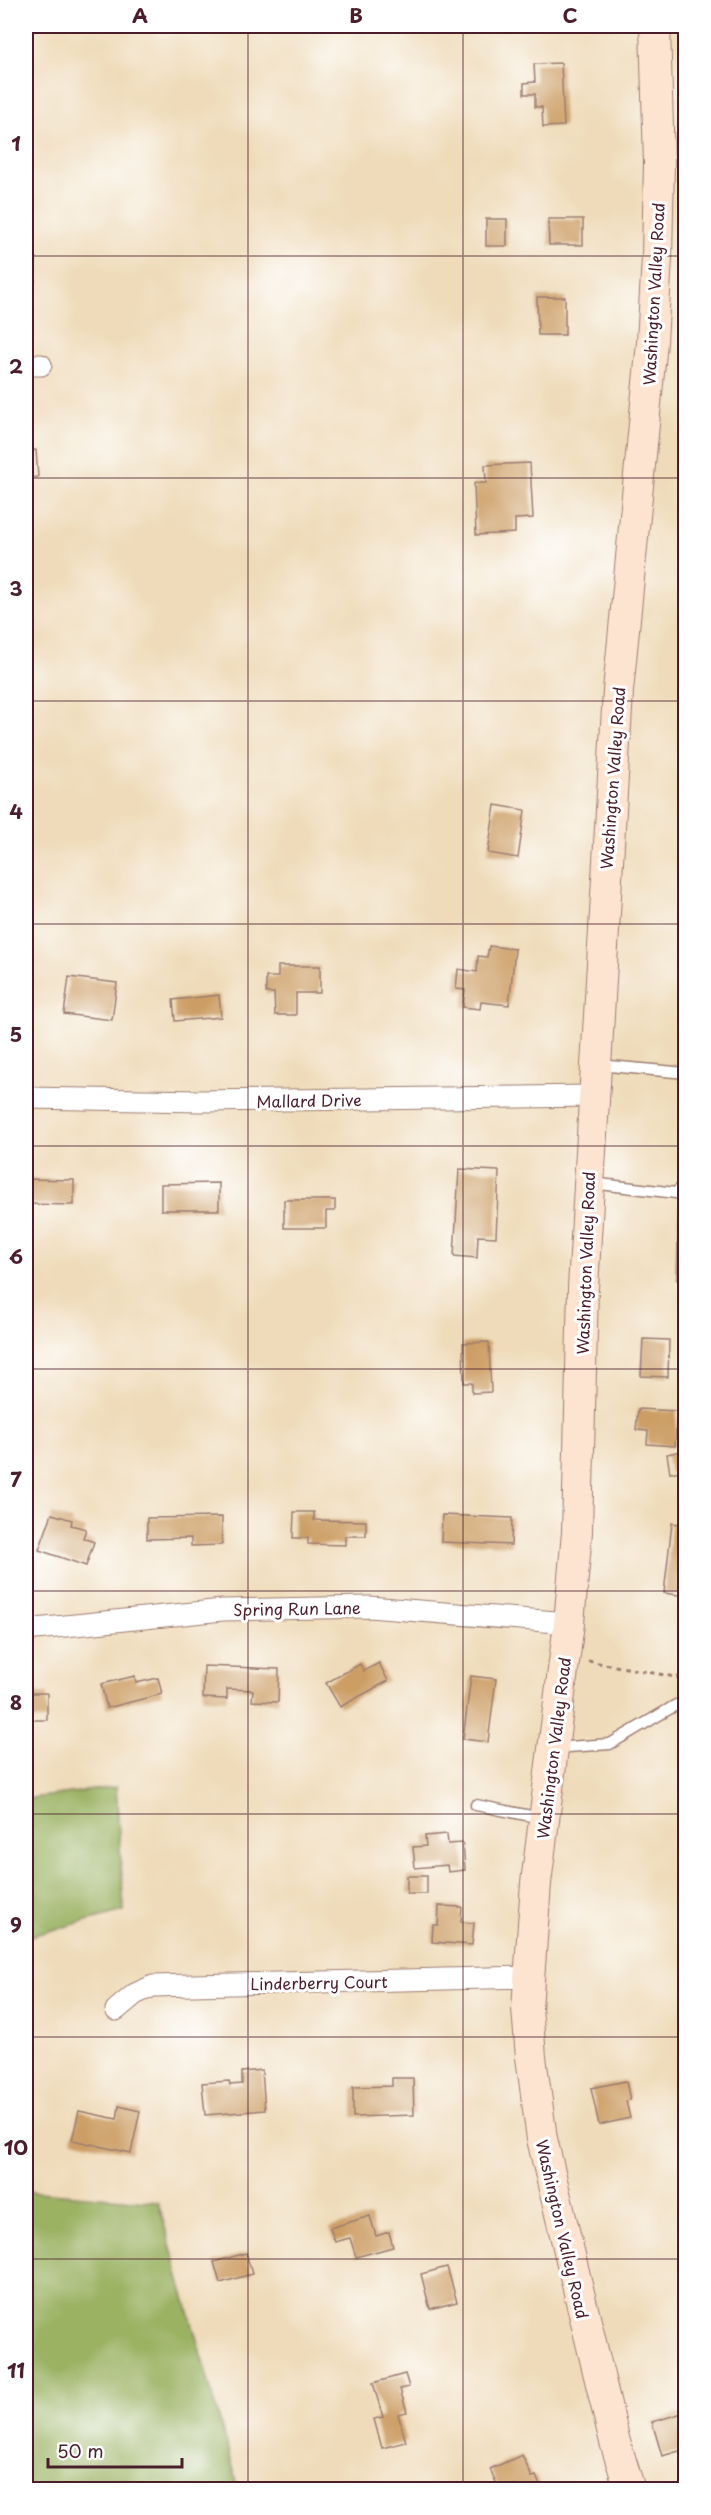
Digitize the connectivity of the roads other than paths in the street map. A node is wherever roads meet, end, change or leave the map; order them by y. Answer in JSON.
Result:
{"nodes":[{"id":1,"x":655,"y":26,"type":"edge"},
{"id":2,"x":594,"y":1065,"type":"junction"},
{"id":3,"x":686,"y":1073,"type":"edge"},
{"id":4,"x":592,"y":1096,"type":"junction"},
{"id":5,"x":26,"y":1098,"type":"edge"},
{"id":6,"x":686,"y":1182,"type":"edge"},
{"id":7,"x":588,"y":1183,"type":"junction"},
{"id":8,"x":569,"y":1623,"type":"junction"},
{"id":9,"x":26,"y":1630,"type":"edge"},
{"id":10,"x":686,"y":1707,"type":"edge"},
{"id":11,"x":554,"y":1748,"type":"junction"},
{"id":12,"x":476,"y":1805,"type":"dead end"},
{"id":13,"x":544,"y":1819,"type":"junction"},
{"id":14,"x":528,"y":1977,"type":"junction"},
{"id":15,"x":116,"y":2010,"type":"dead end"},
{"id":16,"x":630,"y":2490,"type":"edge"}],
"edges":[{"from":1,"to":2,"type":"street","name":"Washington Valley Road"},
{"from":2,"to":3,"type":"lane"},
{"from":2,"to":4,"type":"street","name":"Washington Valley Road"},
{"from":4,"to":5,"type":"street","name":"Mallard Drive"},
{"from":4,"to":7,"type":"street","name":"Washington Valley Road"},
{"from":6,"to":7,"type":"lane"},
{"from":7,"to":8,"type":"street","name":"Washington Valley Road"},
{"from":8,"to":9,"type":"street","name":"Spring Run Lane"},
{"from":8,"to":11,"type":"street","name":"Washington Valley Road"},
{"from":10,"to":11,"type":"lane"},
{"from":11,"to":13,"type":"street","name":"Washington Valley Road"},
{"from":12,"to":13,"type":"lane"},
{"from":13,"to":14,"type":"street","name":"Washington Valley Road"},
{"from":14,"to":15,"type":"street","name":"Linderberry Court"},
{"from":14,"to":16,"type":"street","name":"Washington Valley Road"}]}
